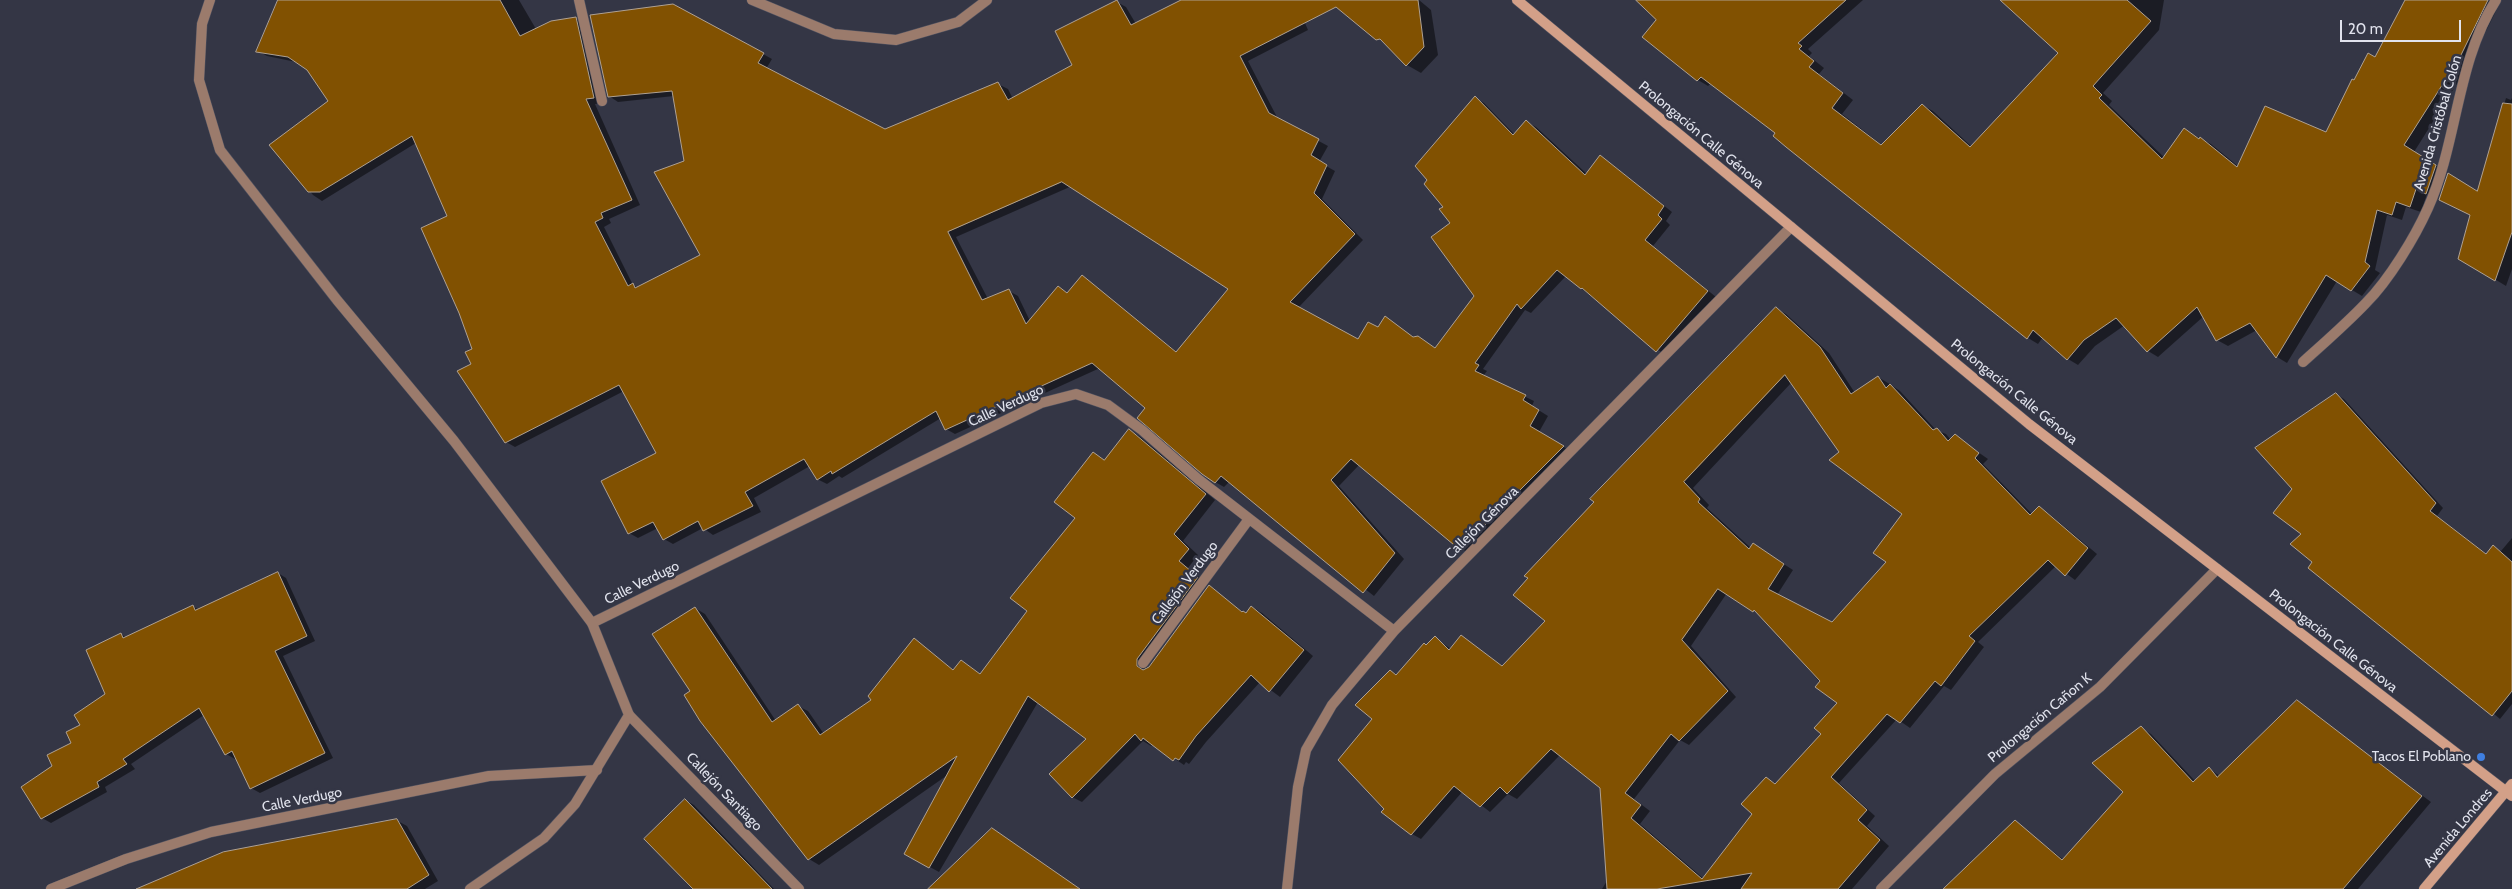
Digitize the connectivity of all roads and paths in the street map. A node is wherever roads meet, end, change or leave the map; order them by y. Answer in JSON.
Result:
{"nodes":[{"id":1,"x":210,"y":0,"type":"edge"},
{"id":2,"x":579,"y":0,"type":"edge"},
{"id":3,"x":752,"y":0,"type":"edge"},
{"id":4,"x":987,"y":0,"type":"edge"},
{"id":5,"x":1517,"y":0,"type":"edge"},
{"id":6,"x":2496,"y":0,"type":"edge"},
{"id":7,"x":602,"y":100,"type":"dead end"},
{"id":8,"x":1791,"y":227,"type":"junction"},
{"id":9,"x":2303,"y":362,"type":"dead end"},
{"id":10,"x":1249,"y":519,"type":"junction"},
{"id":11,"x":2217,"y":569,"type":"junction"},
{"id":12,"x":592,"y":623,"type":"junction"},
{"id":13,"x":1394,"y":631,"type":"junction"},
{"id":14,"x":1142,"y":663,"type":"dead end"},
{"id":15,"x":629,"y":715,"type":"junction"},
{"id":16,"x":597,"y":770,"type":"junction"},
{"id":17,"x":2510,"y":790,"type":"edge"},
{"id":18,"x":51,"y":889,"type":"edge"},
{"id":19,"x":470,"y":889,"type":"edge"},
{"id":20,"x":799,"y":889,"type":"edge"},
{"id":21,"x":1287,"y":889,"type":"edge"},
{"id":22,"x":1882,"y":889,"type":"edge"},
{"id":23,"x":2424,"y":889,"type":"edge"}],
"edges":[{"from":1,"to":12,"type":"street"},
{"from":2,"to":7,"type":"street"},
{"from":3,"to":4,"type":"street"},
{"from":5,"to":8,"type":"main road","name":"Prolongación Calle Génova"},
{"from":6,"to":9,"type":"street","name":"Avenida Cristóbal Colón"},
{"from":8,"to":11,"type":"main road","name":"Prolongación Calle Génova"},
{"from":8,"to":13,"type":"street","name":"Callejón Génova"},
{"from":10,"to":12,"type":"street","name":"Calle Verdugo"},
{"from":10,"to":13,"type":"street","name":"Calle Verdugo"},
{"from":10,"to":14,"type":"street","name":"Callejón Verdugo"},
{"from":11,"to":17,"type":"main road","name":"Prolongación Calle Génova"},
{"from":11,"to":22,"type":"street","name":"Prolongación Cañon K"},
{"from":12,"to":15,"type":"street"},
{"from":13,"to":21,"type":"street","name":"Callejón Génova"},
{"from":15,"to":16,"type":"street"},
{"from":15,"to":20,"type":"street","name":"Callejón Santiago"},
{"from":16,"to":18,"type":"street","name":"Calle Verdugo"},
{"from":16,"to":19,"type":"street"},
{"from":17,"to":23,"type":"main road","name":"Avenida Londres"}]}
